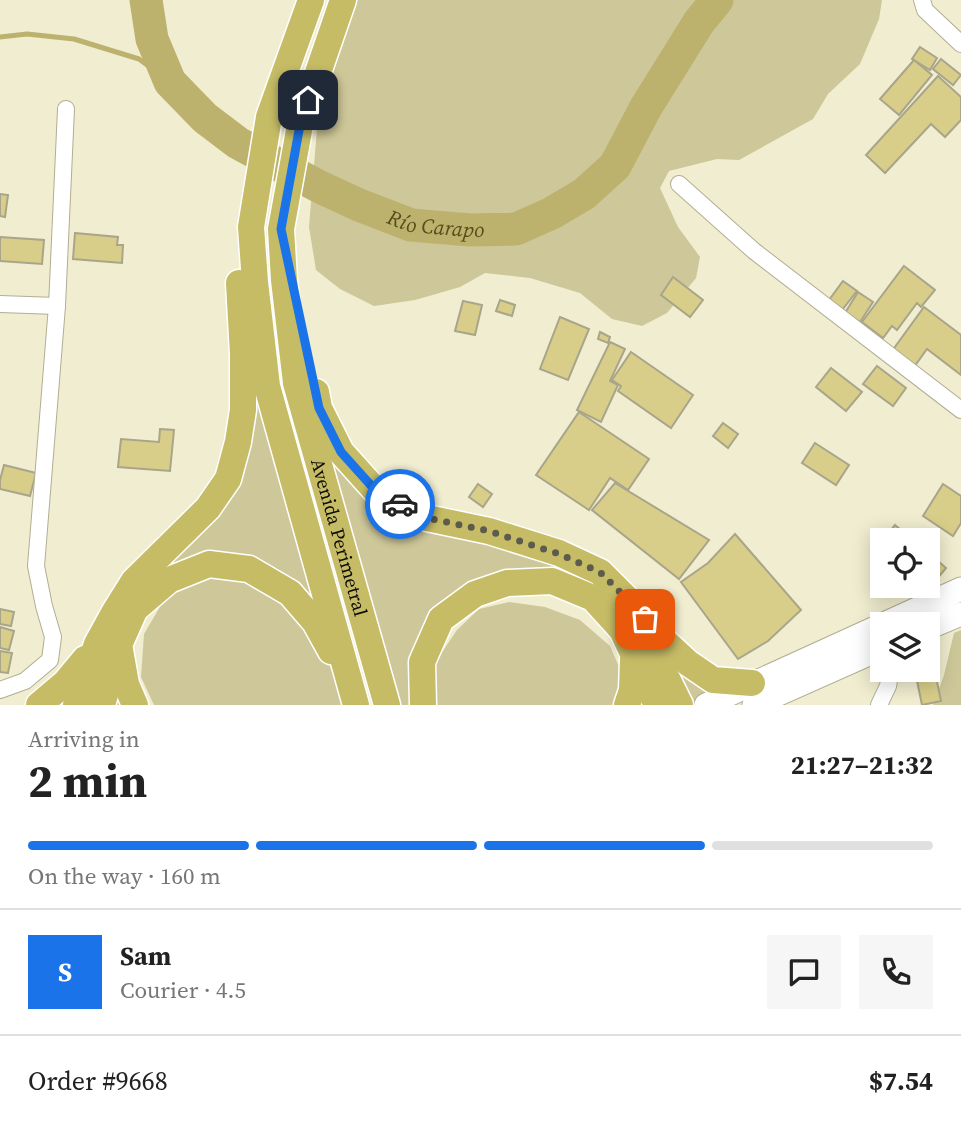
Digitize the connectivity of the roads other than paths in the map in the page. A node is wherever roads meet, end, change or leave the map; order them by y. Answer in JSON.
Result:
{"nodes":[{"id":1,"x":311,"y":0,"type":"edge"},
{"id":2,"x":343,"y":0,"type":"edge"},
{"id":3,"x":922,"y":0,"type":"edge"},
{"id":4,"x":961,"y":44,"type":"edge"},
{"id":5,"x":66,"y":109,"type":"dead end"},
{"id":6,"x":679,"y":184,"type":"dead end"},
{"id":7,"x":251,"y":227,"type":"junction"},
{"id":8,"x":281,"y":229,"type":"junction"},
{"id":9,"x":0,"y":304,"type":"edge"},
{"id":10,"x":57,"y":306,"type":"junction"},
{"id":11,"x":961,"y":410,"type":"edge"},
{"id":12,"x":961,"y":589,"type":"edge"},
{"id":13,"x":628,"y":600,"type":"junction"},
{"id":14,"x":961,"y":614,"type":"edge"},
{"id":15,"x":940,"y":623,"type":"edge"},
{"id":16,"x":108,"y":644,"type":"junction"},
{"id":17,"x":870,"y":653,"type":"edge"},
{"id":18,"x":633,"y":654,"type":"junction"},
{"id":19,"x":889,"y":682,"type":"edge"},
{"id":20,"x":0,"y":690,"type":"edge"},
{"id":21,"x":756,"y":697,"type":"edge"},
{"id":22,"x":39,"y":705,"type":"edge"},
{"id":23,"x":76,"y":705,"type":"edge"},
{"id":24,"x":102,"y":705,"type":"edge"},
{"id":25,"x":135,"y":705,"type":"edge"},
{"id":26,"x":354,"y":705,"type":"edge"},
{"id":27,"x":387,"y":705,"type":"edge"},
{"id":28,"x":423,"y":705,"type":"edge"},
{"id":29,"x":627,"y":705,"type":"edge"},
{"id":30,"x":657,"y":705,"type":"edge"},
{"id":31,"x":680,"y":705,"type":"edge"},
{"id":32,"x":706,"y":705,"type":"edge"},
{"id":33,"x":879,"y":705,"type":"edge"}],
"edges":[{"from":1,"to":7,"type":"main road","name":"Avenida Perimetral"},
{"from":2,"to":8,"type":"main road","name":"Avenida Perimetral"},
{"from":3,"to":4,"type":"street"},
{"from":5,"to":10,"type":"street"},
{"from":6,"to":11,"type":"street"},
{"from":7,"to":16,"type":"main road"},
{"from":7,"to":26,"type":"main road","name":"Avenida Perimetral"},
{"from":8,"to":13,"type":"main road"},
{"from":8,"to":27,"type":"main road","name":"Avenida Perimetral"},
{"from":9,"to":10,"type":"street"},
{"from":10,"to":20,"type":"street"},
{"from":12,"to":21,"type":"main road"},
{"from":13,"to":21,"type":"main road"},
{"from":13,"to":31,"type":"main road"},
{"from":14,"to":15,"type":"main road"},
{"from":16,"to":22,"type":"main road"},
{"from":16,"to":23,"type":"main road"},
{"from":16,"to":24,"type":"main road"},
{"from":16,"to":25,"type":"main road"},
{"from":16,"to":26,"type":"main road"},
{"from":17,"to":21,"type":"main road"},
{"from":18,"to":28,"type":"main road"},
{"from":18,"to":29,"type":"main road"},
{"from":18,"to":30,"type":"main road"},
{"from":19,"to":33,"type":"street"},
{"from":21,"to":32,"type":"main road"}]}
